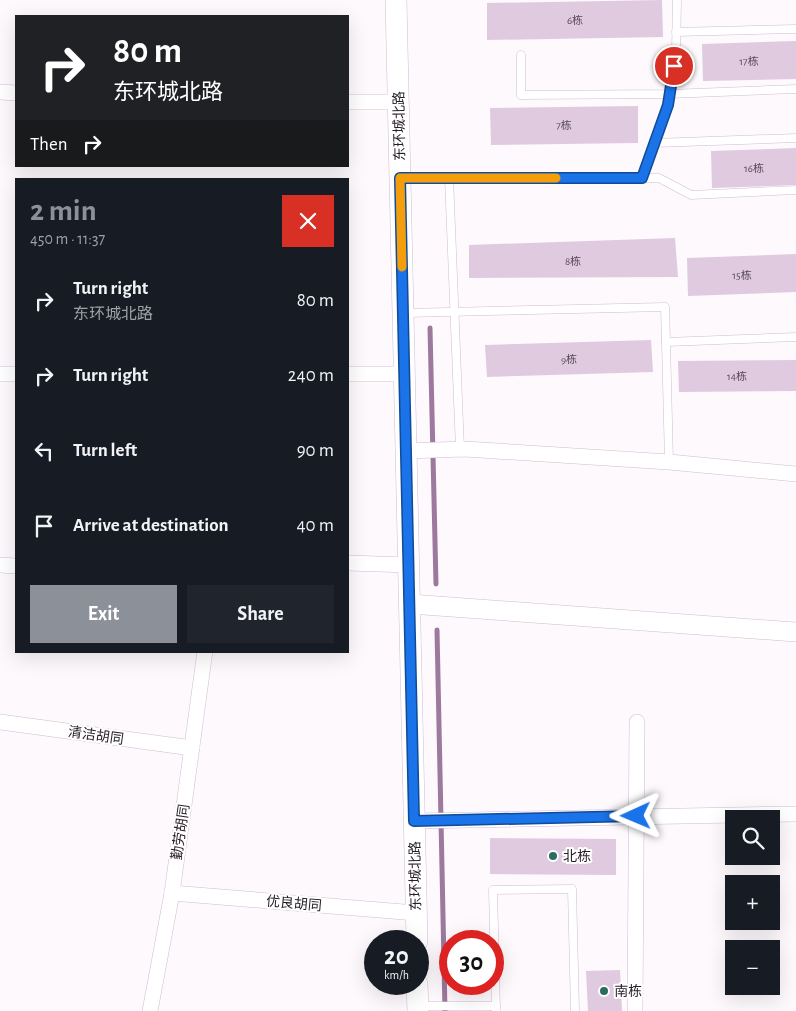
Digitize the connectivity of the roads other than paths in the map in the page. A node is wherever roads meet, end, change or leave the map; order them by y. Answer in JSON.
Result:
{"nodes":[{"id":1,"x":396,"y":0,"type":"edge"},
{"id":2,"x":677,"y":0,"type":"edge"},
{"id":3,"x":796,"y":29,"type":"edge"},
{"id":4,"x":676,"y":32,"type":"junction"},
{"id":5,"x":520,"y":55,"type":"dead end"},
{"id":6,"x":796,"y":89,"type":"edge"},
{"id":7,"x":0,"y":92,"type":"edge"},
{"id":8,"x":15,"y":93,"type":"edge"},
{"id":9,"x":669,"y":94,"type":"junction"},
{"id":10,"x":349,"y":102,"type":"edge"},
{"id":11,"x":398,"y":102,"type":"junction"},
{"id":12,"x":796,"y":138,"type":"edge"},
{"id":13,"x":654,"y":144,"type":"junction"},
{"id":14,"x":400,"y":178,"type":"junction"},
{"id":15,"x":449,"y":178,"type":"junction"},
{"id":16,"x":642,"y":178,"type":"junction"},
{"id":17,"x":796,"y":190,"type":"edge"},
{"id":18,"x":454,"y":312,"type":"junction"},
{"id":19,"x":403,"y":313,"type":"junction"},
{"id":20,"x":796,"y":337,"type":"edge"},
{"id":21,"x":666,"y":342,"type":"junction"},
{"id":22,"x":0,"y":374,"type":"edge"},
{"id":23,"x":15,"y":374,"type":"edge"},
{"id":24,"x":349,"y":374,"type":"edge"},
{"id":25,"x":405,"y":374,"type":"junction"},
{"id":26,"x":460,"y":449,"type":"junction"},
{"id":27,"x":415,"y":450,"type":"junction"},
{"id":28,"x":669,"y":462,"type":"junction"},
{"id":29,"x":796,"y":474,"type":"edge"},
{"id":30,"x":349,"y":563,"type":"edge"},
{"id":31,"x":0,"y":564,"type":"edge"},
{"id":32,"x":409,"y":564,"type":"junction"},
{"id":33,"x":15,"y":566,"type":"edge"},
{"id":34,"x":410,"y":604,"type":"junction"},
{"id":35,"x":796,"y":632,"type":"edge"},
{"id":36,"x":206,"y":653,"type":"edge"},
{"id":37,"x":0,"y":722,"type":"edge"},
{"id":38,"x":637,"y":722,"type":"dead end"},
{"id":39,"x":192,"y":748,"type":"junction"},
{"id":40,"x":796,"y":814,"type":"edge"},
{"id":41,"x":636,"y":816,"type":"junction"},
{"id":42,"x":432,"y":821,"type":"junction"},
{"id":43,"x":172,"y":893,"type":"junction"},
{"id":44,"x":416,"y":913,"type":"junction"},
{"id":45,"x":417,"y":930,"type":"edge"},
{"id":46,"x":421,"y":995,"type":"edge"},
{"id":47,"x":425,"y":1008,"type":"edge"},
{"id":48,"x":496,"y":1008,"type":"edge"},
{"id":49,"x":150,"y":1011,"type":"edge"},
{"id":50,"x":575,"y":1011,"type":"edge"},
{"id":51,"x":635,"y":1011,"type":"edge"}],
"edges":[{"from":1,"to":11,"type":"main road","name":"东环城北路"},
{"from":2,"to":4,"type":"lane"},
{"from":3,"to":4,"type":"lane"},
{"from":4,"to":9,"type":"lane"},
{"from":5,"to":9,"type":"lane"},
{"from":6,"to":9,"type":"lane"},
{"from":7,"to":8,"type":"street"},
{"from":9,"to":13,"type":"lane"},
{"from":10,"to":11,"type":"street"},
{"from":11,"to":14,"type":"main road","name":"东环城北路"},
{"from":12,"to":13,"type":"lane"},
{"from":13,"to":16,"type":"lane"},
{"from":14,"to":15,"type":"lane"},
{"from":14,"to":19,"type":"main road","name":"东环城北路"},
{"from":15,"to":16,"type":"lane"},
{"from":15,"to":18,"type":"lane"},
{"from":16,"to":17,"type":"lane"},
{"from":18,"to":19,"type":"lane"},
{"from":18,"to":21,"type":"lane"},
{"from":18,"to":26,"type":"lane"},
{"from":19,"to":25,"type":"main road","name":"东环城北路"},
{"from":20,"to":21,"type":"lane"},
{"from":21,"to":28,"type":"lane"},
{"from":22,"to":23,"type":"street"},
{"from":24,"to":25,"type":"street"},
{"from":25,"to":27,"type":"main road","name":"东环城北路"},
{"from":26,"to":27,"type":"street"},
{"from":26,"to":28,"type":"street"},
{"from":27,"to":32,"type":"main road","name":"东环城北路"},
{"from":28,"to":29,"type":"street"},
{"from":30,"to":32,"type":"street"},
{"from":31,"to":33,"type":"street"},
{"from":32,"to":34,"type":"main road","name":"东环城北路"},
{"from":34,"to":35,"type":"street"},
{"from":34,"to":42,"type":"main road","name":"东环城北路"},
{"from":36,"to":39,"type":"street","name":"勤劳胡同"},
{"from":37,"to":39,"type":"street","name":"清洁胡同"},
{"from":38,"to":41,"type":"street"},
{"from":39,"to":43,"type":"street","name":"勤劳胡同"},
{"from":40,"to":41,"type":"street"},
{"from":41,"to":42,"type":"street"},
{"from":41,"to":51,"type":"street"},
{"from":42,"to":44,"type":"main road","name":"东环城北路"},
{"from":43,"to":44,"type":"street","name":"优良胡同"},
{"from":43,"to":49,"type":"street","name":"勤劳胡同"},
{"from":44,"to":45,"type":"main road","name":"东环城北路"},
{"from":46,"to":47,"type":"main road"},
{"from":47,"to":48,"type":"lane"},
{"from":48,"to":50,"type":"lane"}]}
